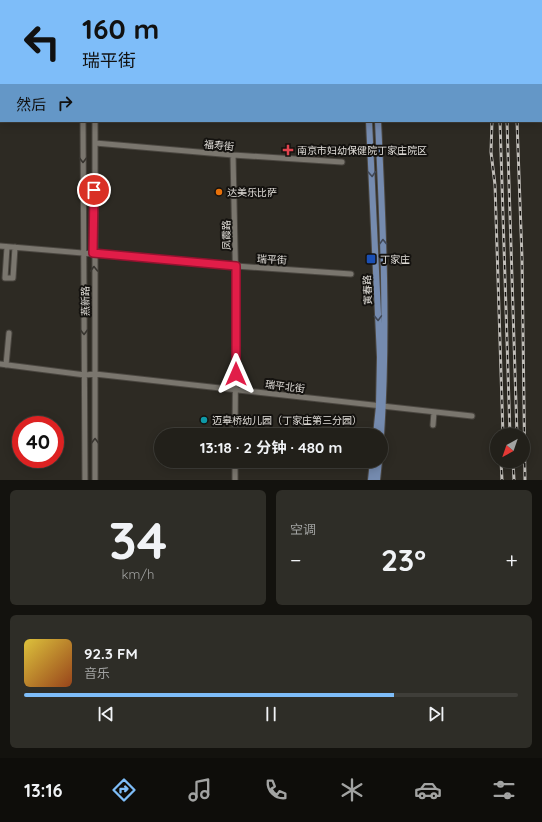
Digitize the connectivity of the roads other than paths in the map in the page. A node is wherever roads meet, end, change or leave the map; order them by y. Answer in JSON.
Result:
{"nodes":[{"id":1,"x":83,"y":122,"type":"edge"},
{"id":2,"x":95,"y":122,"type":"edge"},
{"id":3,"x":369,"y":122,"type":"edge"},
{"id":4,"x":378,"y":122,"type":"edge"},
{"id":5,"x":95,"y":143,"type":"junction"},
{"id":6,"x":233,"y":155,"type":"junction"},
{"id":7,"x":342,"y":162,"type":"dead end"},
{"id":8,"x":0,"y":246,"type":"edge"},
{"id":9,"x":7,"y":246,"type":"junction"},
{"id":10,"x":15,"y":247,"type":"junction"},
{"id":11,"x":83,"y":252,"type":"junction"},
{"id":12,"x":93,"y":253,"type":"junction"},
{"id":13,"x":236,"y":266,"type":"junction"},
{"id":14,"x":351,"y":274,"type":"dead end"},
{"id":15,"x":9,"y":333,"type":"dead end"},
{"id":16,"x":0,"y":364,"type":"edge"},
{"id":17,"x":6,"y":365,"type":"junction"},
{"id":18,"x":96,"y":374,"type":"junction"},
{"id":19,"x":84,"y":375,"type":"junction"},
{"id":20,"x":236,"y":389,"type":"junction"},
{"id":21,"x":381,"y":406,"type":"junction"},
{"id":22,"x":434,"y":412,"type":"junction"},
{"id":23,"x":472,"y":416,"type":"dead end"},
{"id":24,"x":433,"y":425,"type":"dead end"},
{"id":25,"x":235,"y":428,"type":"edge"},
{"id":26,"x":377,"y":428,"type":"edge"},
{"id":27,"x":381,"y":428,"type":"edge"},
{"id":28,"x":235,"y":468,"type":"edge"},
{"id":29,"x":372,"y":468,"type":"edge"},
{"id":30,"x":379,"y":468,"type":"edge"},
{"id":31,"x":85,"y":480,"type":"edge"},
{"id":32,"x":95,"y":480,"type":"edge"},
{"id":33,"x":235,"y":480,"type":"edge"},
{"id":34,"x":371,"y":480,"type":"edge"},
{"id":35,"x":378,"y":480,"type":"edge"}],
"edges":[{"from":1,"to":11,"type":"street","name":"燕新路","one_way":true},
{"from":2,"to":5,"type":"street","name":"燕新路"},
{"from":3,"to":21,"type":"main road","name":"寅春路","one_way":true},
{"from":21,"to":4,"type":"main road","name":"寅春路","one_way":true},
{"from":5,"to":6,"type":"street","name":"福寿街"},
{"from":5,"to":12,"type":"street","name":"燕新路"},
{"from":6,"to":7,"type":"street","name":"福寿街"},
{"from":6,"to":13,"type":"street","name":"凤霞路"},
{"from":8,"to":9,"type":"street","name":"瑞平街"},
{"from":9,"to":10,"type":"street","name":"瑞平街"},
{"from":9,"to":10,"type":"street"},
{"from":10,"to":11,"type":"street","name":"瑞平街"},
{"from":11,"to":12,"type":"street","name":"瑞平街"},
{"from":11,"to":19,"type":"street","name":"燕新路","one_way":true},
{"from":12,"to":13,"type":"street","name":"瑞平街"},
{"from":18,"to":12,"type":"street","name":"燕新路","one_way":true},
{"from":13,"to":14,"type":"street","name":"瑞平街"},
{"from":13,"to":20,"type":"street","name":"凤霞路"},
{"from":15,"to":17,"type":"street"},
{"from":16,"to":17,"type":"street","name":"瑞平北街"},
{"from":17,"to":19,"type":"street","name":"瑞平北街"},
{"from":18,"to":19,"type":"street","name":"瑞平北街"},
{"from":18,"to":20,"type":"street","name":"瑞平北街"},
{"from":32,"to":18,"type":"street","name":"燕新路","one_way":true},
{"from":19,"to":31,"type":"street","name":"燕新路"},
{"from":20,"to":21,"type":"street","name":"瑞平北街"},
{"from":20,"to":25,"type":"street","name":"凤霞路"},
{"from":21,"to":22,"type":"street","name":"瑞平北街"},
{"from":21,"to":26,"type":"main road","name":"寅春路"},
{"from":21,"to":27,"type":"main road","name":"寅春路"},
{"from":22,"to":23,"type":"street","name":"瑞平北街"},
{"from":22,"to":24,"type":"street"},
{"from":28,"to":33,"type":"street"},
{"from":29,"to":34,"type":"main road"},
{"from":30,"to":35,"type":"main road"}]}
